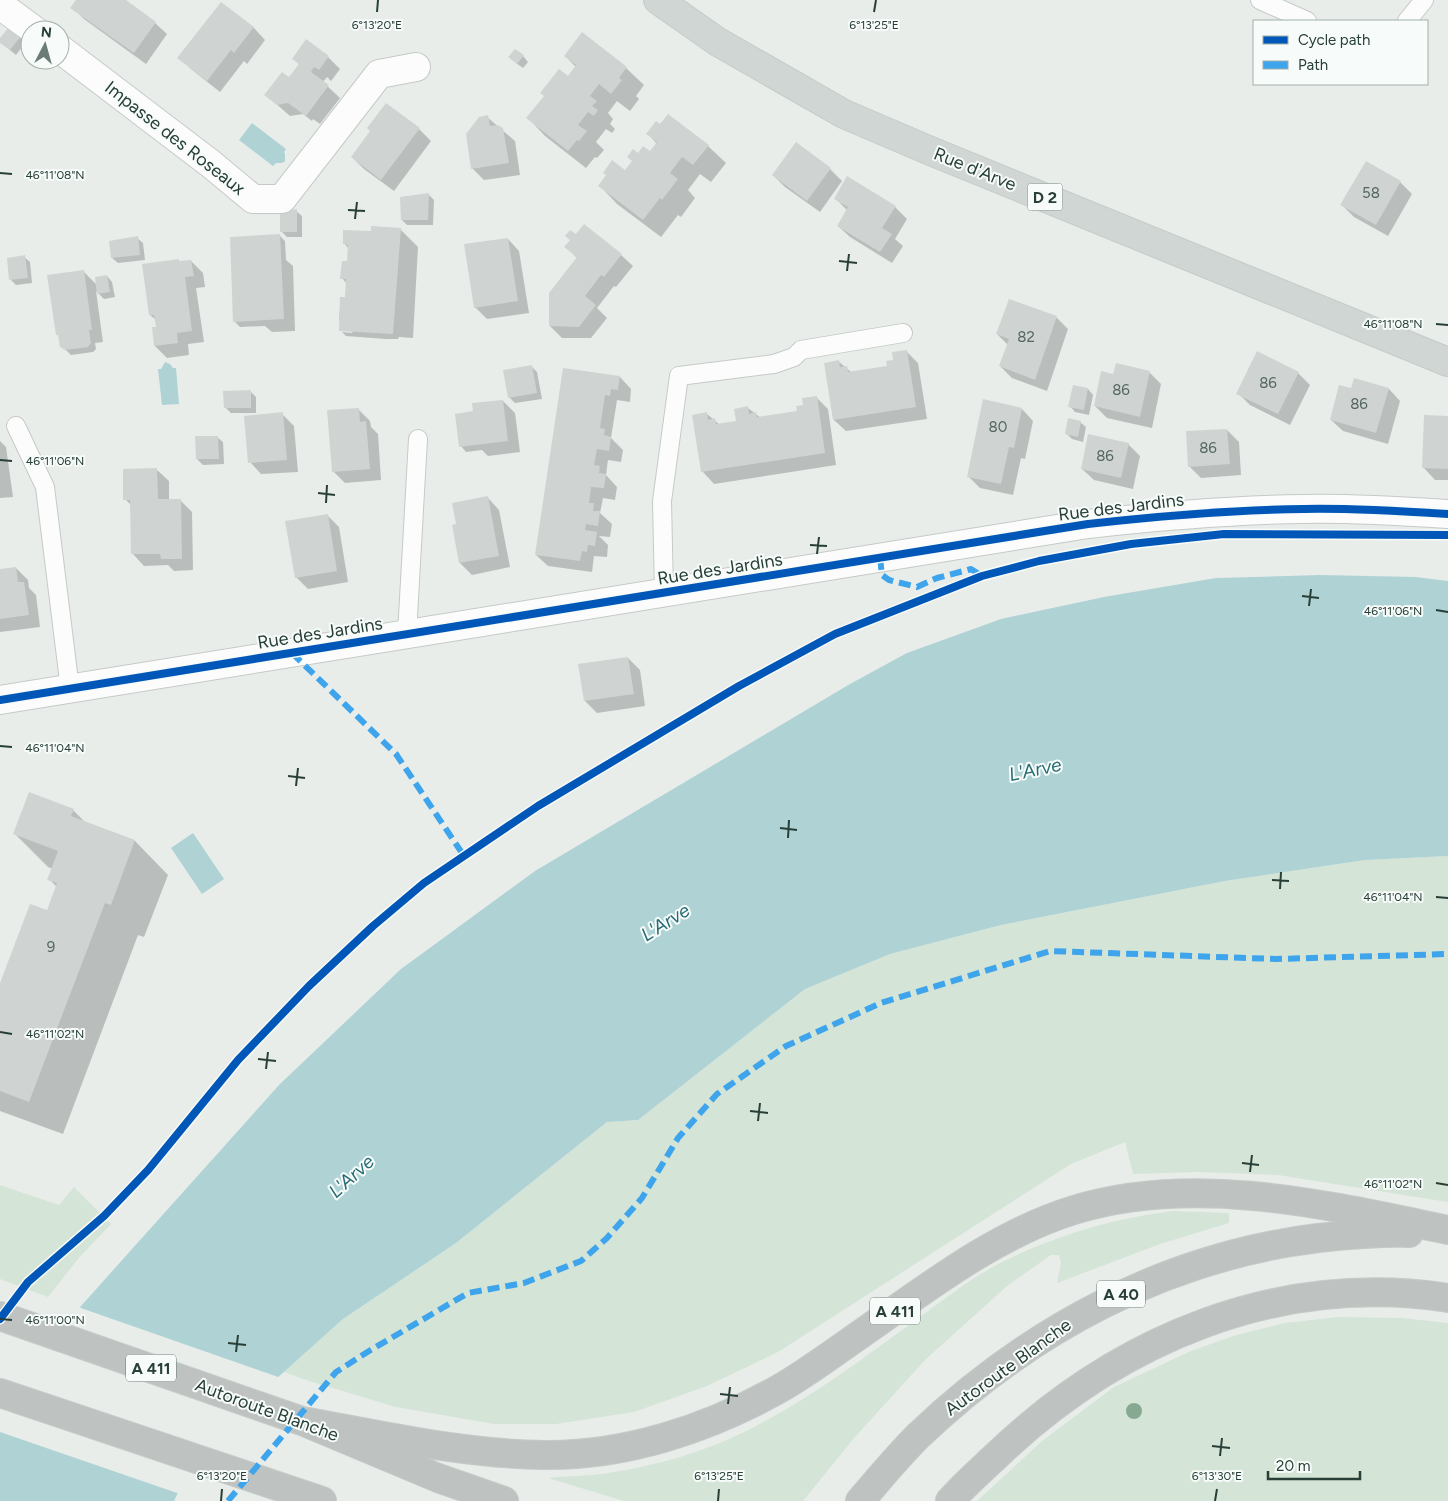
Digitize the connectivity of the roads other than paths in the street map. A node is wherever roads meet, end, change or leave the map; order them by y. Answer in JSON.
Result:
{"nodes":[{"id":1,"x":658,"y":0,"type":"edge"},
{"id":2,"x":1260,"y":0,"type":"edge"},
{"id":3,"x":1424,"y":0,"type":"edge"},
{"id":4,"x":0,"y":5,"type":"edge"},
{"id":5,"x":20,"y":20,"type":"edge"},
{"id":6,"x":1305,"y":20,"type":"edge"},
{"id":7,"x":1407,"y":20,"type":"edge"},
{"id":8,"x":70,"y":56,"type":"edge"},
{"id":9,"x":416,"y":67,"type":"dead end"},
{"id":10,"x":903,"y":333,"type":"dead end"},
{"id":11,"x":1448,"y":362,"type":"edge"},
{"id":12,"x":16,"y":426,"type":"dead end"},
{"id":13,"x":418,"y":439,"type":"dead end"},
{"id":14,"x":1448,"y":514,"type":"edge"},
{"id":15,"x":664,"y":593,"type":"junction"},
{"id":16,"x":406,"y":634,"type":"junction"},
{"id":17,"x":70,"y":688,"type":"junction"},
{"id":18,"x":0,"y":700,"type":"edge"},
{"id":19,"x":1448,"y":1230,"type":"edge"},
{"id":20,"x":1448,"y":1235,"type":"edge"},
{"id":21,"x":1448,"y":1298,"type":"edge"},
{"id":22,"x":0,"y":1316,"type":"edge"},
{"id":23,"x":0,"y":1393,"type":"edge"},
{"id":24,"x":344,"y":1433,"type":"junction"},
{"id":25,"x":292,"y":1495,"type":"edge"},
{"id":26,"x":322,"y":1501,"type":"edge"},
{"id":27,"x":504,"y":1501,"type":"edge"},
{"id":28,"x":860,"y":1501,"type":"edge"},
{"id":29,"x":950,"y":1501,"type":"edge"}],
"edges":[{"from":1,"to":11,"type":"main road","name":"Rue d'Arve","number":"D 2"},
{"from":2,"to":6,"type":"lane"},
{"from":3,"to":7,"type":"lane"},
{"from":4,"to":5,"type":"street"},
{"from":8,"to":9,"type":"street","name":"Impasse des Roseaux"},
{"from":10,"to":15,"type":"lane"},
{"from":12,"to":17,"type":"lane"},
{"from":13,"to":16,"type":"lane"},
{"from":14,"to":15,"type":"street","name":"Rue des Jardins"},
{"from":15,"to":16,"type":"street","name":"Rue des Jardins"},
{"from":16,"to":17,"type":"street","name":"Rue des Jardins"},
{"from":17,"to":18,"type":"street","name":"Rue des Jardins"},
{"from":19,"to":24,"type":"highway","number":"A 411"},
{"from":20,"to":28,"type":"highway","name":"Autoroute Blanche","number":"A 40"},
{"from":21,"to":29,"type":"highway"},
{"from":22,"to":24,"type":"highway","name":"Autoroute Blanche","number":"A 411"},
{"from":23,"to":25,"type":"highway"},
{"from":24,"to":27,"type":"highway","name":"Autoroute Blanche"},
{"from":25,"to":26,"type":"highway"}]}
